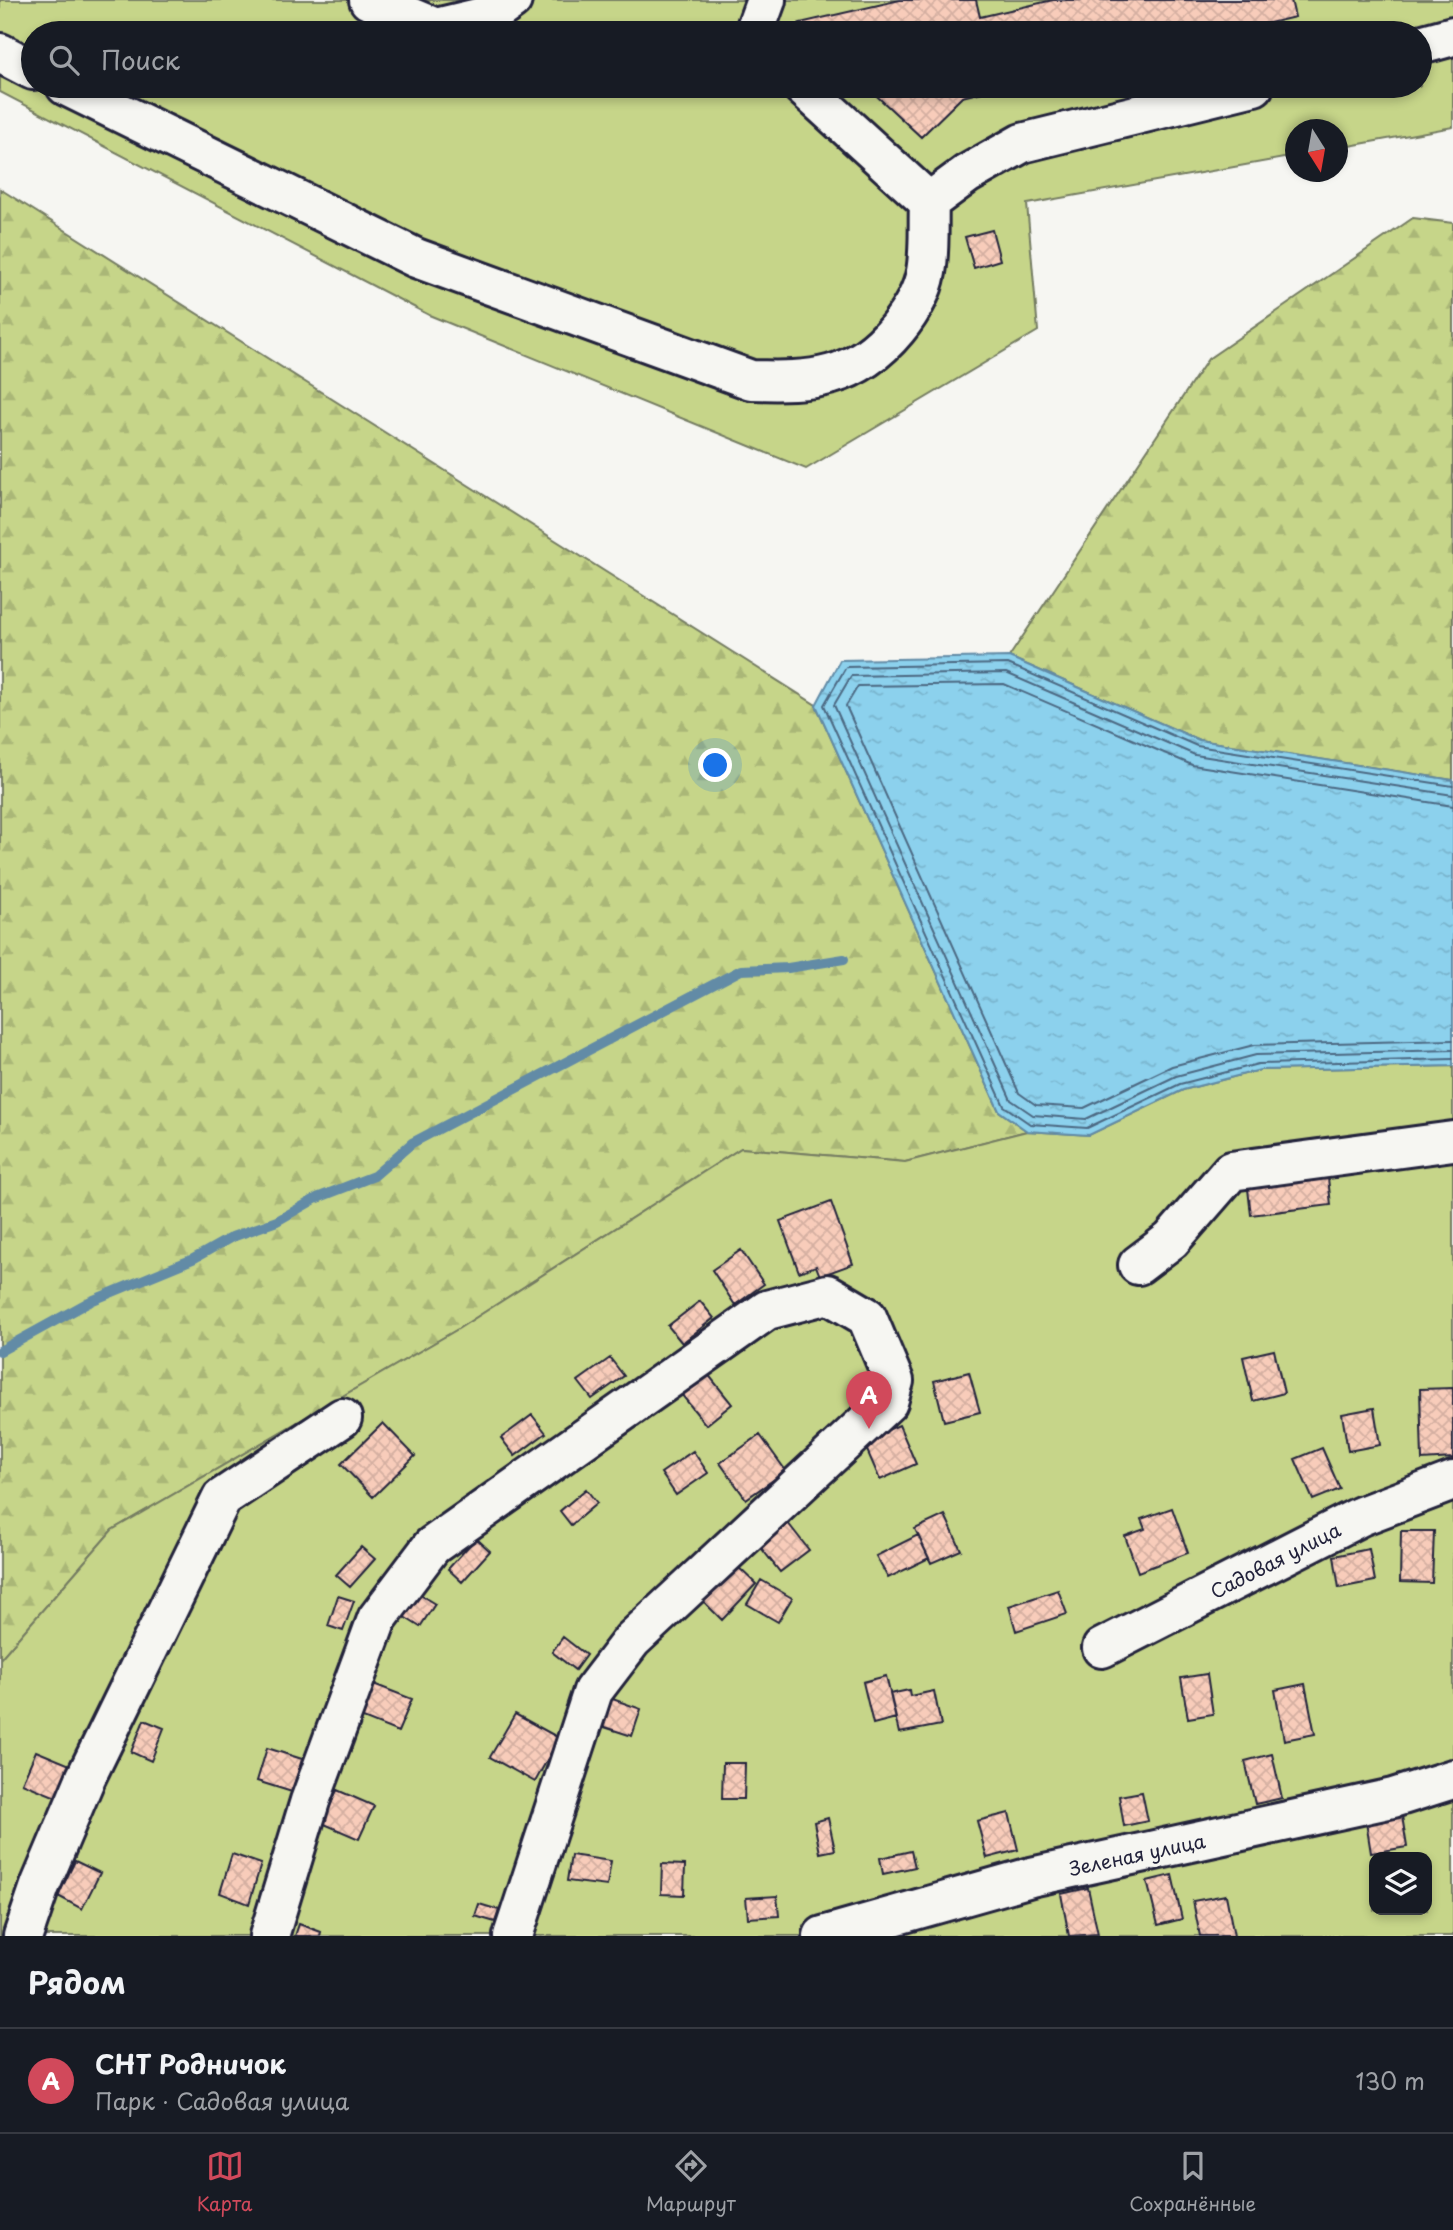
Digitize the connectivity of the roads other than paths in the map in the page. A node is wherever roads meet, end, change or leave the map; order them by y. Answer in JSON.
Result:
{"nodes":[{"id":1,"x":369,"y":0,"type":"edge"},
{"id":2,"x":512,"y":0,"type":"edge"},
{"id":3,"x":766,"y":0,"type":"edge"},
{"id":4,"x":421,"y":21,"type":"edge"},
{"id":5,"x":464,"y":21,"type":"edge"},
{"id":6,"x":758,"y":21,"type":"edge"},
{"id":7,"x":1453,"y":36,"type":"edge"},
{"id":8,"x":1432,"y":42,"type":"edge"},
{"id":9,"x":0,"y":53,"type":"edge"},
{"id":10,"x":21,"y":64,"type":"edge"},
{"id":11,"x":90,"y":98,"type":"edge"},
{"id":12,"x":815,"y":98,"type":"edge"},
{"id":13,"x":1205,"y":98,"type":"edge"},
{"id":14,"x":929,"y":202,"type":"junction"},
{"id":15,"x":1453,"y":1141,"type":"edge"},
{"id":16,"x":1138,"y":1265,"type":"dead end"},
{"id":17,"x":342,"y":1418,"type":"dead end"},
{"id":18,"x":1453,"y":1481,"type":"edge"},
{"id":19,"x":1101,"y":1648,"type":"dead end"},
{"id":20,"x":1453,"y":1779,"type":"edge"},
{"id":21,"x":23,"y":1936,"type":"edge"},
{"id":22,"x":269,"y":1936,"type":"edge"},
{"id":23,"x":513,"y":1936,"type":"edge"},
{"id":24,"x":823,"y":1936,"type":"edge"}],
"edges":[{"from":1,"to":4,"type":"street"},
{"from":2,"to":5,"type":"street"},
{"from":3,"to":6,"type":"street"},
{"from":7,"to":8,"type":"street"},
{"from":9,"to":10,"type":"street"},
{"from":11,"to":14,"type":"street"},
{"from":12,"to":14,"type":"street"},
{"from":13,"to":14,"type":"street"},
{"from":15,"to":16,"type":"street"},
{"from":17,"to":21,"type":"street"},
{"from":18,"to":19,"type":"street","name":"Садовая улица"},
{"from":20,"to":24,"type":"street","name":"Зеленая улица"},
{"from":22,"to":23,"type":"street"}]}
